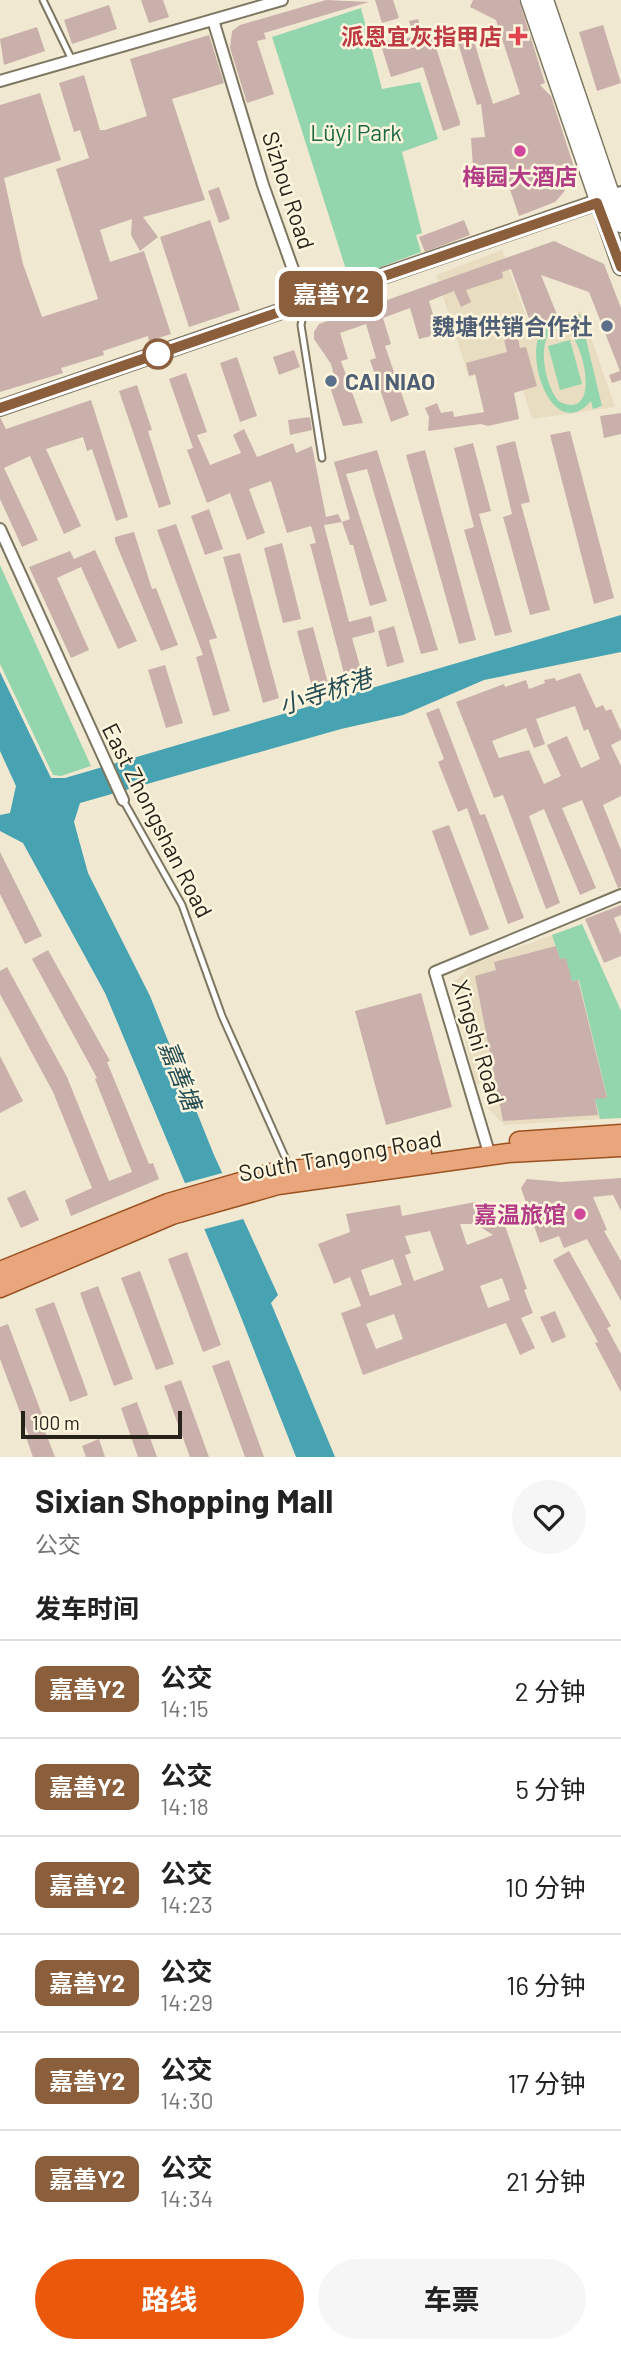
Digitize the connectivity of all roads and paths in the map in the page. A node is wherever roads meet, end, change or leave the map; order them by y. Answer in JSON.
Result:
{"nodes":[{"id":1,"x":43,"y":0,"type":"edge"},
{"id":2,"x":282,"y":0,"type":"edge"},
{"id":3,"x":529,"y":0,"type":"edge"},
{"id":4,"x":544,"y":0,"type":"edge"},
{"id":5,"x":213,"y":20,"type":"junction"},
{"id":6,"x":72,"y":60,"type":"junction"},
{"id":7,"x":0,"y":81,"type":"edge"},
{"id":8,"x":610,"y":199,"type":"edge"},
{"id":9,"x":621,"y":225,"type":"edge"},
{"id":10,"x":621,"y":267,"type":"edge"},
{"id":11,"x":305,"y":303,"type":"junction"},
{"id":12,"x":0,"y":408,"type":"edge"},
{"id":13,"x":322,"y":457,"type":"dead end"},
{"id":14,"x":0,"y":529,"type":"edge"},
{"id":15,"x":123,"y":800,"type":"joint"},
{"id":16,"x":621,"y":895,"type":"edge"},
{"id":17,"x":621,"y":1134,"type":"edge"},
{"id":18,"x":621,"y":1147,"type":"edge"},
{"id":19,"x":489,"y":1150,"type":"junction"},
{"id":20,"x":290,"y":1171,"type":"junction"},
{"id":21,"x":274,"y":1179,"type":"junction"},
{"id":22,"x":170,"y":1209,"type":"junction"},
{"id":23,"x":0,"y":1271,"type":"edge"},
{"id":24,"x":0,"y":1288,"type":"edge"}],
"edges":[{"from":1,"to":6,"type":"lane"},
{"from":2,"to":5,"type":"street"},
{"from":3,"to":8,"type":"main road"},
{"from":4,"to":8,"type":"main road"},
{"from":5,"to":6,"type":"street"},
{"from":5,"to":11,"type":"street","name":"Sizhou Road"},
{"from":6,"to":7,"type":"street"},
{"from":8,"to":9,"type":"main road"},
{"from":8,"to":10,"type":"main road"},
{"from":8,"to":11,"type":"street"},
{"from":11,"to":12,"type":"street"},
{"from":11,"to":13,"type":"lane","name":"Sizhou Road"},
{"from":14,"to":15,"type":"street","name":"East Zhongshan Road"},
{"from":15,"to":20,"type":"lane","name":"East Zhongshan Road"},
{"from":16,"to":19,"type":"street","name":"Xingshi Road"},
{"from":17,"to":19,"type":"main road","name":"South Tangong Road"},
{"from":18,"to":19,"type":"main road","name":"South Tangong Road"},
{"from":19,"to":20,"type":"main road","name":"South Tangong Road"},
{"from":19,"to":21,"type":"main road","name":"South Tangong Road"},
{"from":20,"to":21,"type":"main road","name":"South Tangong Road"},
{"from":21,"to":22,"type":"main road","name":"South Tangong Road"},
{"from":22,"to":23,"type":"main road","name":"South Tangong Road"},
{"from":22,"to":24,"type":"main road","name":"South Tangong Road"}]}
